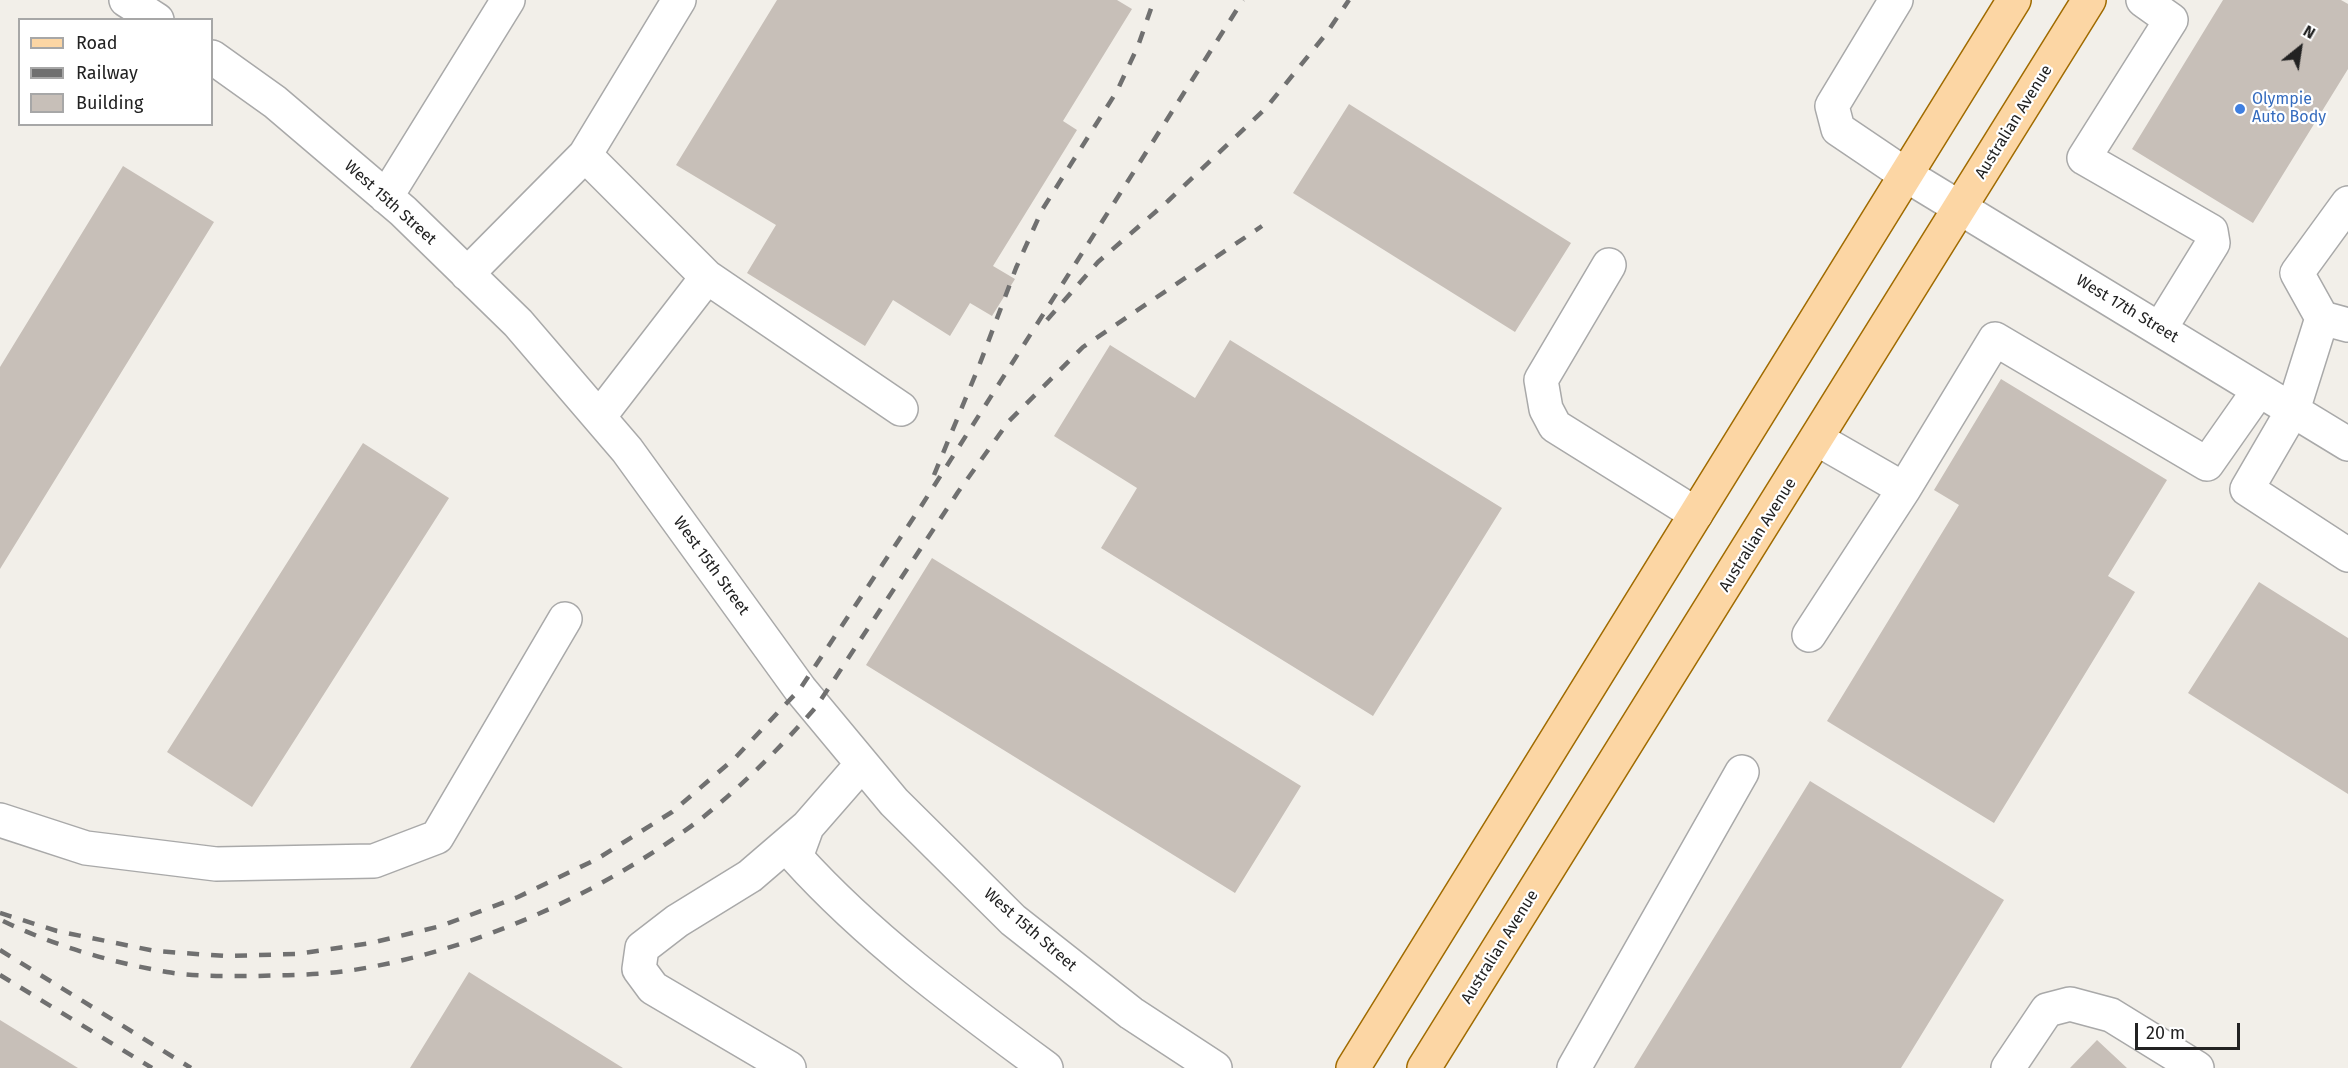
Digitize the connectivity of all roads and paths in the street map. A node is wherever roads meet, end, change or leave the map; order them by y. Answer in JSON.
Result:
{"nodes":[{"id":1,"x":126,"y":0,"type":"edge"},
{"id":2,"x":508,"y":0,"type":"edge"},
{"id":3,"x":679,"y":0,"type":"edge"},
{"id":4,"x":1896,"y":0,"type":"edge"},
{"id":5,"x":2014,"y":0,"type":"edge"},
{"id":6,"x":2089,"y":0,"type":"edge"},
{"id":7,"x":2143,"y":0,"type":"edge"},
{"id":8,"x":2177,"y":10,"type":"edge"},
{"id":9,"x":155,"y":18,"type":"edge"},
{"id":10,"x":213,"y":58,"type":"edge"},
{"id":11,"x":585,"y":155,"type":"junction"},
{"id":12,"x":1906,"y":175,"type":"junction"},
{"id":13,"x":386,"y":197,"type":"junction"},
{"id":14,"x":2348,"y":204,"type":"edge"},
{"id":15,"x":1961,"y":208,"type":"junction"},
{"id":16,"x":1609,"y":265,"type":"dead end"},
{"id":17,"x":467,"y":274,"type":"junction"},
{"id":18,"x":707,"y":277,"type":"junction"},
{"id":19,"x":2335,"y":321,"type":"edge"},
{"id":20,"x":2160,"y":329,"type":"junction"},
{"id":21,"x":2259,"y":390,"type":"junction"},
{"id":22,"x":900,"y":409,"type":"dead end"},
{"id":23,"x":2293,"y":410,"type":"junction"},
{"id":24,"x":599,"y":417,"type":"junction"},
{"id":25,"x":1817,"y":439,"type":"junction"},
{"id":26,"x":2348,"y":444,"type":"edge"},
{"id":27,"x":1904,"y":489,"type":"junction"},
{"id":28,"x":1696,"y":514,"type":"junction"},
{"id":29,"x":2348,"y":555,"type":"edge"},
{"id":30,"x":566,"y":619,"type":"dead end"},
{"id":31,"x":1809,"y":635,"type":"dead end"},
{"id":32,"x":862,"y":764,"type":"junction"},
{"id":33,"x":1742,"y":772,"type":"dead end"},
{"id":34,"x":0,"y":820,"type":"edge"},
{"id":35,"x":807,"y":826,"type":"junction"},
{"id":36,"x":789,"y":1068,"type":"edge"},
{"id":37,"x":1046,"y":1068,"type":"edge"},
{"id":38,"x":1215,"y":1068,"type":"edge"},
{"id":39,"x":1353,"y":1068,"type":"edge"},
{"id":40,"x":1424,"y":1068,"type":"edge"},
{"id":41,"x":1574,"y":1068,"type":"edge"},
{"id":42,"x":2008,"y":1068,"type":"edge"},
{"id":43,"x":2197,"y":1068,"type":"edge"}],
"edges":[{"from":1,"to":9,"type":"street"},
{"from":2,"to":13,"type":"street"},
{"from":3,"to":11,"type":"street"},
{"from":4,"to":12,"type":"street","name":"West 17th Street"},
{"from":5,"to":12,"type":"main road"},
{"from":6,"to":15,"type":"main road","name":"Australian Avenue"},
{"from":7,"to":8,"type":"street"},
{"from":8,"to":20,"type":"street"},
{"from":10,"to":13,"type":"street","name":"West 15th Street"},
{"from":11,"to":17,"type":"street"},
{"from":11,"to":18,"type":"street"},
{"from":12,"to":15,"type":"street","name":"West 17th Street"},
{"from":12,"to":28,"type":"main road"},
{"from":13,"to":17,"type":"street","name":"West 15th Street"},
{"from":14,"to":19,"type":"street"},
{"from":15,"to":20,"type":"street","name":"West 17th Street"},
{"from":15,"to":25,"type":"main road","name":"Australian Avenue"},
{"from":16,"to":28,"type":"street"},
{"from":17,"to":24,"type":"street","name":"West 15th Street"},
{"from":18,"to":22,"type":"street"},
{"from":18,"to":24,"type":"street"},
{"from":19,"to":23,"type":"street"},
{"from":20,"to":21,"type":"street","name":"West 17th Street"},
{"from":21,"to":23,"type":"street","name":"West 17th Street"},
{"from":21,"to":27,"type":"street"},
{"from":23,"to":26,"type":"street","name":"West 17th Street"},
{"from":23,"to":29,"type":"street"},
{"from":24,"to":32,"type":"street","name":"West 15th Street"},
{"from":25,"to":27,"type":"street"},
{"from":25,"to":40,"type":"main road","name":"Australian Avenue"},
{"from":27,"to":31,"type":"street"},
{"from":28,"to":39,"type":"main road"},
{"from":30,"to":34,"type":"street"},
{"from":32,"to":35,"type":"street"},
{"from":32,"to":38,"type":"street","name":"West 15th Street"},
{"from":33,"to":41,"type":"street"},
{"from":35,"to":36,"type":"street"},
{"from":35,"to":37,"type":"street"},
{"from":42,"to":43,"type":"street"}]}
